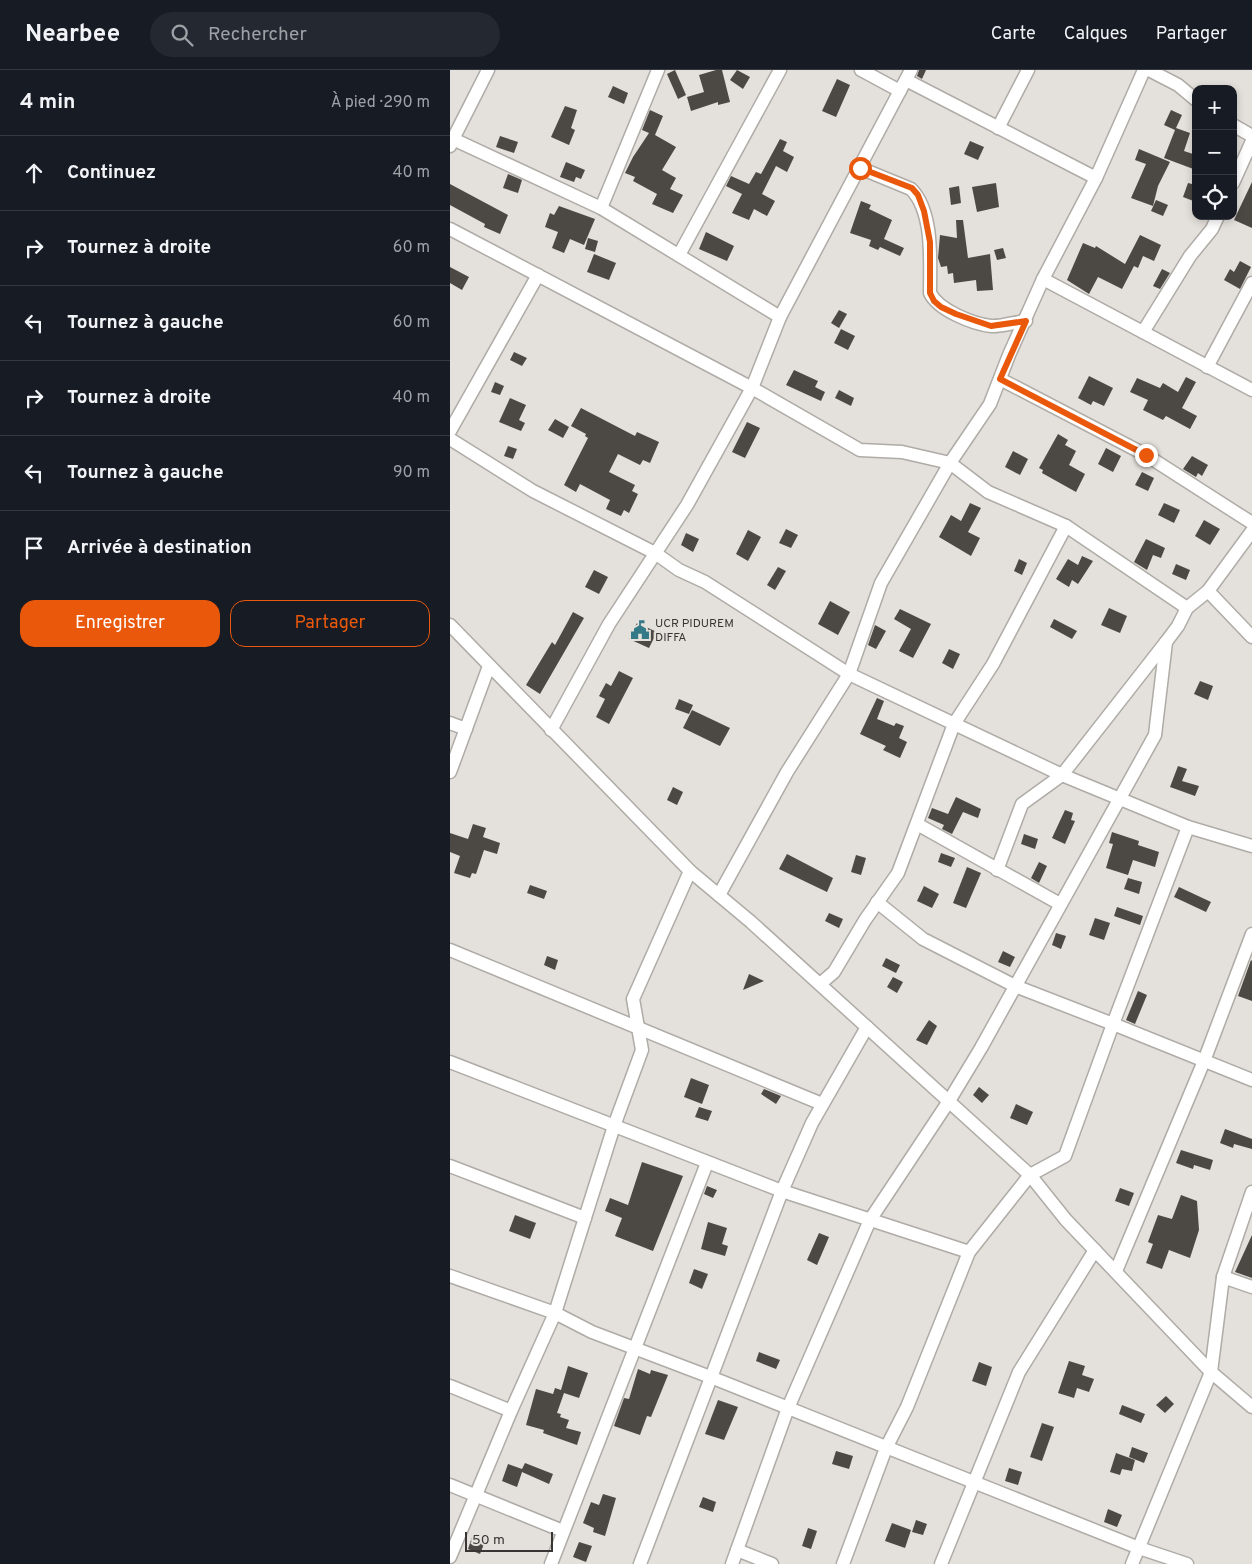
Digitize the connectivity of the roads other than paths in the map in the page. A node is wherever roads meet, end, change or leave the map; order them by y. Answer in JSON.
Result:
{"nodes":[{"id":1,"x":488,"y":70,"type":"edge"},
{"id":2,"x":658,"y":70,"type":"edge"},
{"id":3,"x":780,"y":70,"type":"edge"},
{"id":4,"x":861,"y":70,"type":"edge"},
{"id":5,"x":1028,"y":70,"type":"edge"},
{"id":6,"x":1144,"y":70,"type":"edge"},
{"id":7,"x":1149,"y":70,"type":"edge"},
{"id":8,"x":906,"y":80,"type":"edge"},
{"id":9,"x":1192,"y":97,"type":"edge"},
{"id":10,"x":1237,"y":127,"type":"edge"},
{"id":11,"x":998,"y":128,"type":"junction"},
{"id":12,"x":1252,"y":136,"type":"edge"},
{"id":13,"x":1252,"y":141,"type":"edge"},
{"id":14,"x":452,"y":143,"type":"edge"},
{"id":15,"x":860,"y":168,"type":"junction"},
{"id":16,"x":1237,"y":175,"type":"edge"},
{"id":17,"x":1096,"y":178,"type":"junction"},
{"id":18,"x":600,"y":208,"type":"junction"},
{"id":19,"x":1216,"y":220,"type":"edge"},
{"id":20,"x":450,"y":229,"type":"edge"},
{"id":21,"x":679,"y":255,"type":"junction"},
{"id":22,"x":538,"y":275,"type":"junction"},
{"id":23,"x":1043,"y":279,"type":"junction"},
{"id":24,"x":1252,"y":283,"type":"edge"},
{"id":25,"x":780,"y":317,"type":"junction"},
{"id":26,"x":1026,"y":321,"type":"junction"},
{"id":27,"x":1143,"y":332,"type":"junction"},
{"id":28,"x":1207,"y":366,"type":"junction"},
{"id":29,"x":1000,"y":379,"type":"junction"},
{"id":30,"x":752,"y":388,"type":"junction"},
{"id":31,"x":1252,"y":390,"type":"edge"},
{"id":32,"x":450,"y":431,"type":"edge"},
{"id":33,"x":450,"y":439,"type":"edge"},
{"id":34,"x":950,"y":463,"type":"junction"},
{"id":35,"x":1252,"y":523,"type":"edge"},
{"id":36,"x":1066,"y":526,"type":"junction"},
{"id":37,"x":1252,"y":531,"type":"edge"},
{"id":38,"x":655,"y":553,"type":"junction"},
{"id":39,"x":1208,"y":591,"type":"junction"},
{"id":40,"x":1187,"y":608,"type":"junction"},
{"id":41,"x":450,"y":625,"type":"edge"},
{"id":42,"x":1252,"y":637,"type":"edge"},
{"id":43,"x":1166,"y":642,"type":"junction"},
{"id":44,"x":489,"y":666,"type":"junction"},
{"id":45,"x":849,"y":674,"type":"junction"},
{"id":46,"x":450,"y":723,"type":"edge"},
{"id":47,"x":954,"y":724,"type":"junction"},
{"id":48,"x":466,"y":729,"type":"junction"},
{"id":49,"x":550,"y":730,"type":"junction"},
{"id":50,"x":450,"y":772,"type":"edge"},
{"id":51,"x":1062,"y":775,"type":"junction"},
{"id":52,"x":1119,"y":797,"type":"junction"},
{"id":53,"x":917,"y":824,"type":"junction"},
{"id":54,"x":1188,"y":827,"type":"junction"},
{"id":55,"x":1252,"y":846,"type":"edge"},
{"id":56,"x":997,"y":870,"type":"junction"},
{"id":57,"x":690,"y":871,"type":"junction"},
{"id":58,"x":719,"y":895,"type":"junction"},
{"id":59,"x":878,"y":902,"type":"junction"},
{"id":60,"x":1060,"y":904,"type":"junction"},
{"id":61,"x":1252,"y":934,"type":"edge"},
{"id":62,"x":450,"y":950,"type":"edge"},
{"id":63,"x":820,"y":984,"type":"junction"},
{"id":64,"x":1015,"y":986,"type":"junction"},
{"id":65,"x":1113,"y":1024,"type":"junction"},
{"id":66,"x":867,"y":1026,"type":"junction"},
{"id":67,"x":638,"y":1027,"type":"junction"},
{"id":68,"x":1204,"y":1060,"type":"junction"},
{"id":69,"x":450,"y":1062,"type":"edge"},
{"id":70,"x":1252,"y":1080,"type":"edge"},
{"id":71,"x":950,"y":1101,"type":"junction"},
{"id":72,"x":822,"y":1104,"type":"junction"},
{"id":73,"x":614,"y":1126,"type":"junction"},
{"id":74,"x":707,"y":1163,"type":"junction"},
{"id":75,"x":450,"y":1166,"type":"edge"},
{"id":76,"x":1030,"y":1175,"type":"junction"},
{"id":77,"x":782,"y":1191,"type":"junction"},
{"id":78,"x":1252,"y":1192,"type":"edge"},
{"id":79,"x":585,"y":1218,"type":"junction"},
{"id":80,"x":870,"y":1220,"type":"junction"},
{"id":81,"x":1095,"y":1250,"type":"junction"},
{"id":82,"x":969,"y":1252,"type":"junction"},
{"id":83,"x":1116,"y":1272,"type":"junction"},
{"id":84,"x":450,"y":1276,"type":"edge"},
{"id":85,"x":1223,"y":1277,"type":"junction"},
{"id":86,"x":1252,"y":1287,"type":"edge"},
{"id":87,"x":555,"y":1313,"type":"junction"},
{"id":88,"x":635,"y":1349,"type":"junction"},
{"id":89,"x":1211,"y":1372,"type":"junction"},
{"id":90,"x":713,"y":1378,"type":"junction"},
{"id":91,"x":450,"y":1386,"type":"edge"},
{"id":92,"x":1252,"y":1407,"type":"edge"},
{"id":93,"x":788,"y":1408,"type":"junction"},
{"id":94,"x":511,"y":1411,"type":"junction"},
{"id":95,"x":886,"y":1448,"type":"junction"},
{"id":96,"x":974,"y":1483,"type":"junction"},
{"id":97,"x":450,"y":1485,"type":"edge"},
{"id":98,"x":477,"y":1495,"type":"junction"},
{"id":99,"x":563,"y":1531,"type":"junction"},
{"id":100,"x":1139,"y":1548,"type":"junction"},
{"id":101,"x":737,"y":1550,"type":"junction"},
{"id":102,"x":450,"y":1558,"type":"edge"},
{"id":103,"x":551,"y":1564,"type":"edge"},
{"id":104,"x":640,"y":1564,"type":"edge"},
{"id":105,"x":732,"y":1564,"type":"edge"},
{"id":106,"x":772,"y":1564,"type":"edge"},
{"id":107,"x":843,"y":1564,"type":"edge"},
{"id":108,"x":940,"y":1564,"type":"edge"},
{"id":109,"x":1132,"y":1564,"type":"edge"},
{"id":110,"x":1187,"y":1564,"type":"edge"}],
"edges":[{"from":1,"to":14,"type":"street"},
{"from":2,"to":18,"type":"street"},
{"from":3,"to":21,"type":"street"},
{"from":4,"to":8,"type":"street"},
{"from":5,"to":11,"type":"street"},
{"from":6,"to":17,"type":"street"},
{"from":7,"to":9,"type":"street"},
{"from":8,"to":11,"type":"street"},
{"from":8,"to":15,"type":"street"},
{"from":10,"to":12,"type":"street"},
{"from":11,"to":17,"type":"street"},
{"from":13,"to":16,"type":"street"},
{"from":14,"to":18,"type":"street"},
{"from":15,"to":25,"type":"street"},
{"from":15,"to":26,"type":"street"},
{"from":17,"to":23,"type":"street"},
{"from":18,"to":21,"type":"street"},
{"from":19,"to":27,"type":"street"},
{"from":20,"to":22,"type":"street"},
{"from":21,"to":25,"type":"street"},
{"from":22,"to":30,"type":"street"},
{"from":22,"to":32,"type":"street"},
{"from":23,"to":26,"type":"street"},
{"from":23,"to":27,"type":"street"},
{"from":24,"to":28,"type":"street"},
{"from":25,"to":30,"type":"street"},
{"from":26,"to":29,"type":"street"},
{"from":27,"to":28,"type":"street"},
{"from":28,"to":31,"type":"street"},
{"from":29,"to":34,"type":"street"},
{"from":29,"to":35,"type":"street"},
{"from":30,"to":34,"type":"street"},
{"from":30,"to":38,"type":"street"},
{"from":33,"to":38,"type":"street"},
{"from":34,"to":36,"type":"street"},
{"from":34,"to":45,"type":"street"},
{"from":36,"to":40,"type":"street"},
{"from":36,"to":47,"type":"street"},
{"from":37,"to":39,"type":"street"},
{"from":38,"to":45,"type":"street"},
{"from":38,"to":49,"type":"street"},
{"from":39,"to":40,"type":"street"},
{"from":39,"to":42,"type":"street"},
{"from":40,"to":43,"type":"street"},
{"from":41,"to":44,"type":"street"},
{"from":43,"to":51,"type":"street"},
{"from":43,"to":52,"type":"street"},
{"from":44,"to":48,"type":"street"},
{"from":44,"to":49,"type":"street"},
{"from":45,"to":47,"type":"street"},
{"from":45,"to":58,"type":"street"},
{"from":46,"to":48,"type":"street"},
{"from":47,"to":51,"type":"street"},
{"from":47,"to":53,"type":"street"},
{"from":48,"to":50,"type":"street"},
{"from":49,"to":57,"type":"street"},
{"from":51,"to":52,"type":"street"},
{"from":51,"to":56,"type":"street"},
{"from":52,"to":54,"type":"street"},
{"from":52,"to":60,"type":"street"},
{"from":53,"to":56,"type":"street"},
{"from":53,"to":59,"type":"street"},
{"from":54,"to":55,"type":"street"},
{"from":54,"to":65,"type":"street"},
{"from":56,"to":60,"type":"street"},
{"from":57,"to":58,"type":"street"},
{"from":57,"to":67,"type":"street"},
{"from":58,"to":63,"type":"street"},
{"from":59,"to":63,"type":"street"},
{"from":59,"to":64,"type":"street"},
{"from":60,"to":64,"type":"street"},
{"from":61,"to":68,"type":"street"},
{"from":62,"to":67,"type":"street"},
{"from":63,"to":66,"type":"street"},
{"from":64,"to":65,"type":"street"},
{"from":64,"to":71,"type":"street"},
{"from":65,"to":68,"type":"street"},
{"from":65,"to":76,"type":"street"},
{"from":66,"to":71,"type":"street"},
{"from":66,"to":72,"type":"street"},
{"from":67,"to":72,"type":"street"},
{"from":67,"to":73,"type":"street"},
{"from":68,"to":70,"type":"street"},
{"from":68,"to":83,"type":"street"},
{"from":69,"to":73,"type":"street"},
{"from":71,"to":76,"type":"street"},
{"from":71,"to":80,"type":"street"},
{"from":72,"to":77,"type":"street"},
{"from":73,"to":74,"type":"street"},
{"from":73,"to":79,"type":"street"},
{"from":74,"to":77,"type":"street"},
{"from":74,"to":88,"type":"street"},
{"from":75,"to":79,"type":"street"},
{"from":76,"to":81,"type":"street"},
{"from":76,"to":82,"type":"street"},
{"from":77,"to":80,"type":"street"},
{"from":77,"to":90,"type":"street"},
{"from":78,"to":85,"type":"street"},
{"from":79,"to":87,"type":"street"},
{"from":80,"to":82,"type":"street"},
{"from":80,"to":93,"type":"street"},
{"from":81,"to":83,"type":"street"},
{"from":81,"to":96,"type":"street"},
{"from":82,"to":95,"type":"street"},
{"from":83,"to":89,"type":"street"},
{"from":84,"to":87,"type":"street"},
{"from":85,"to":86,"type":"street"},
{"from":85,"to":89,"type":"street"},
{"from":87,"to":88,"type":"street"},
{"from":87,"to":94,"type":"street"},
{"from":88,"to":90,"type":"street"},
{"from":88,"to":99,"type":"street"},
{"from":89,"to":92,"type":"street"},
{"from":89,"to":100,"type":"street"},
{"from":90,"to":93,"type":"street"},
{"from":90,"to":104,"type":"street"},
{"from":91,"to":94,"type":"street"},
{"from":93,"to":95,"type":"street"},
{"from":93,"to":101,"type":"street"},
{"from":94,"to":98,"type":"street"},
{"from":95,"to":96,"type":"street"},
{"from":95,"to":107,"type":"street"},
{"from":96,"to":100,"type":"street"},
{"from":96,"to":108,"type":"street"},
{"from":97,"to":98,"type":"street"},
{"from":98,"to":99,"type":"street"},
{"from":98,"to":102,"type":"street"},
{"from":99,"to":103,"type":"street"},
{"from":100,"to":109,"type":"street"},
{"from":100,"to":110,"type":"street"},
{"from":101,"to":105,"type":"street"},
{"from":101,"to":106,"type":"street"}]}
